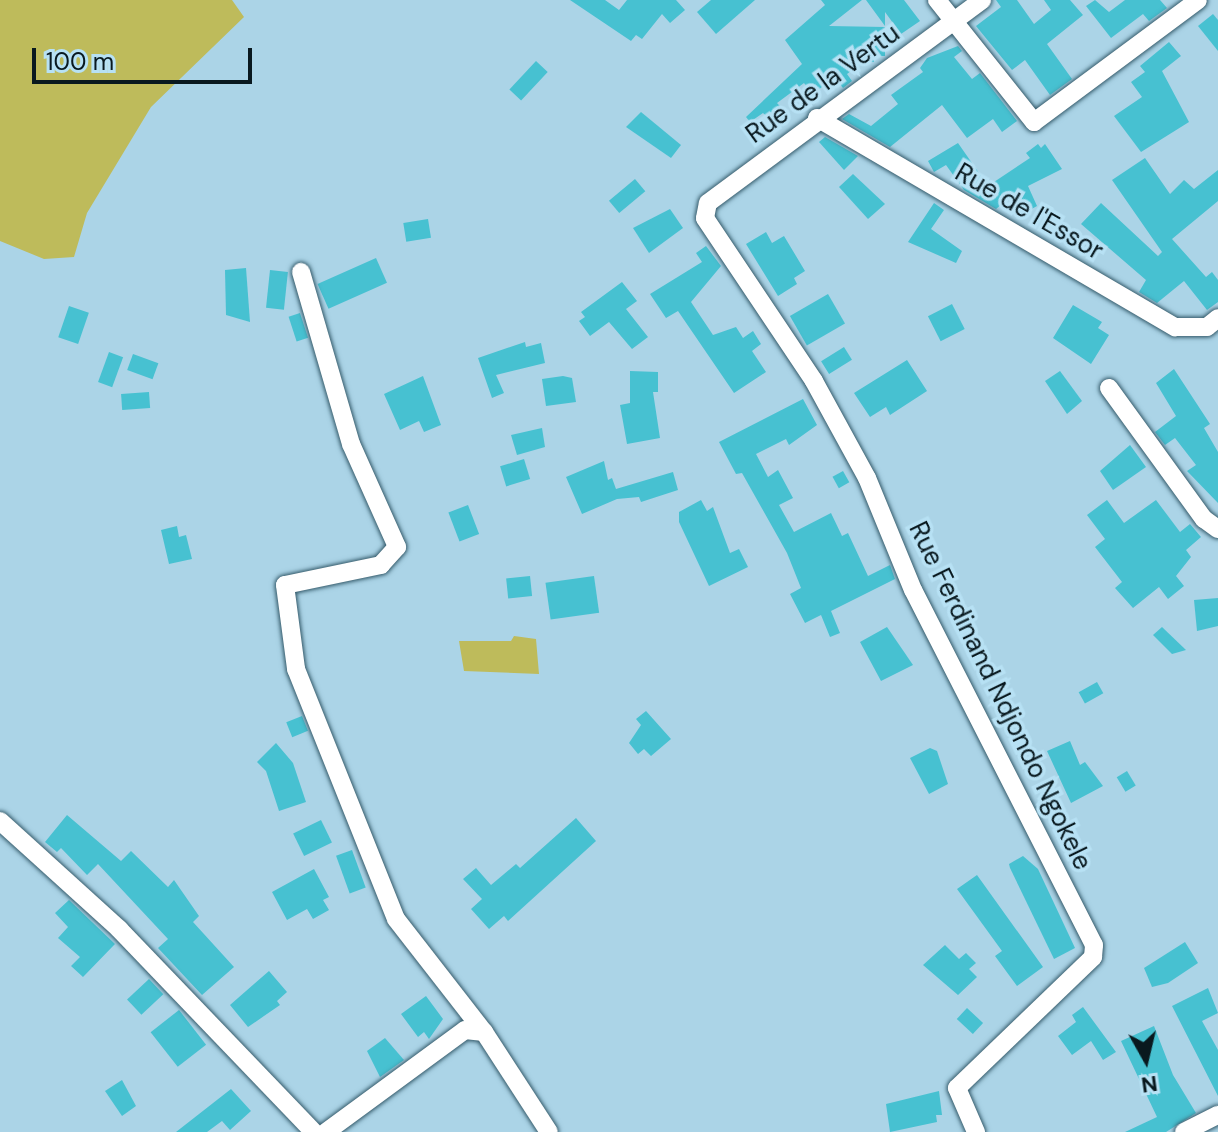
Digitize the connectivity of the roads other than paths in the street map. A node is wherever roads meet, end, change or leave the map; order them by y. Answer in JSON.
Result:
{"nodes":[{"id":1,"x":937,"y":0,"type":"edge"},
{"id":2,"x":982,"y":0,"type":"edge"},
{"id":3,"x":1198,"y":0,"type":"edge"},
{"id":4,"x":953,"y":22,"type":"junction"},
{"id":5,"x":817,"y":118,"type":"junction"},
{"id":6,"x":705,"y":218,"type":"joint"},
{"id":7,"x":301,"y":272,"type":"dead end"},
{"id":8,"x":1218,"y":318,"type":"edge"},
{"id":9,"x":1109,"y":388,"type":"dead end"},
{"id":10,"x":1218,"y":529,"type":"edge"},
{"id":11,"x":0,"y":821,"type":"edge"},
{"id":12,"x":484,"y":1032,"type":"junction"},
{"id":13,"x":1218,"y":1115,"type":"edge"},
{"id":14,"x":314,"y":1132,"type":"edge"},
{"id":15,"x":326,"y":1132,"type":"edge"},
{"id":16,"x":549,"y":1132,"type":"edge"},
{"id":17,"x":976,"y":1132,"type":"edge"},
{"id":18,"x":1184,"y":1132,"type":"edge"}],
"edges":[{"from":1,"to":4,"type":"street"},
{"from":2,"to":4,"type":"street","name":"Rue de la Vertu"},
{"from":3,"to":4,"type":"street"},
{"from":4,"to":5,"type":"street","name":"Rue de la Vertu"},
{"from":5,"to":6,"type":"street","name":"Rue de la Vertu"},
{"from":5,"to":8,"type":"street","name":"Rue de l'Essor"},
{"from":6,"to":17,"type":"street","name":"Rue Ferdinand Ndjondo Ngokele"},
{"from":7,"to":12,"type":"street"},
{"from":9,"to":10,"type":"street"},
{"from":11,"to":14,"type":"street"},
{"from":12,"to":15,"type":"street"},
{"from":12,"to":16,"type":"street"},
{"from":13,"to":18,"type":"street"}]}
